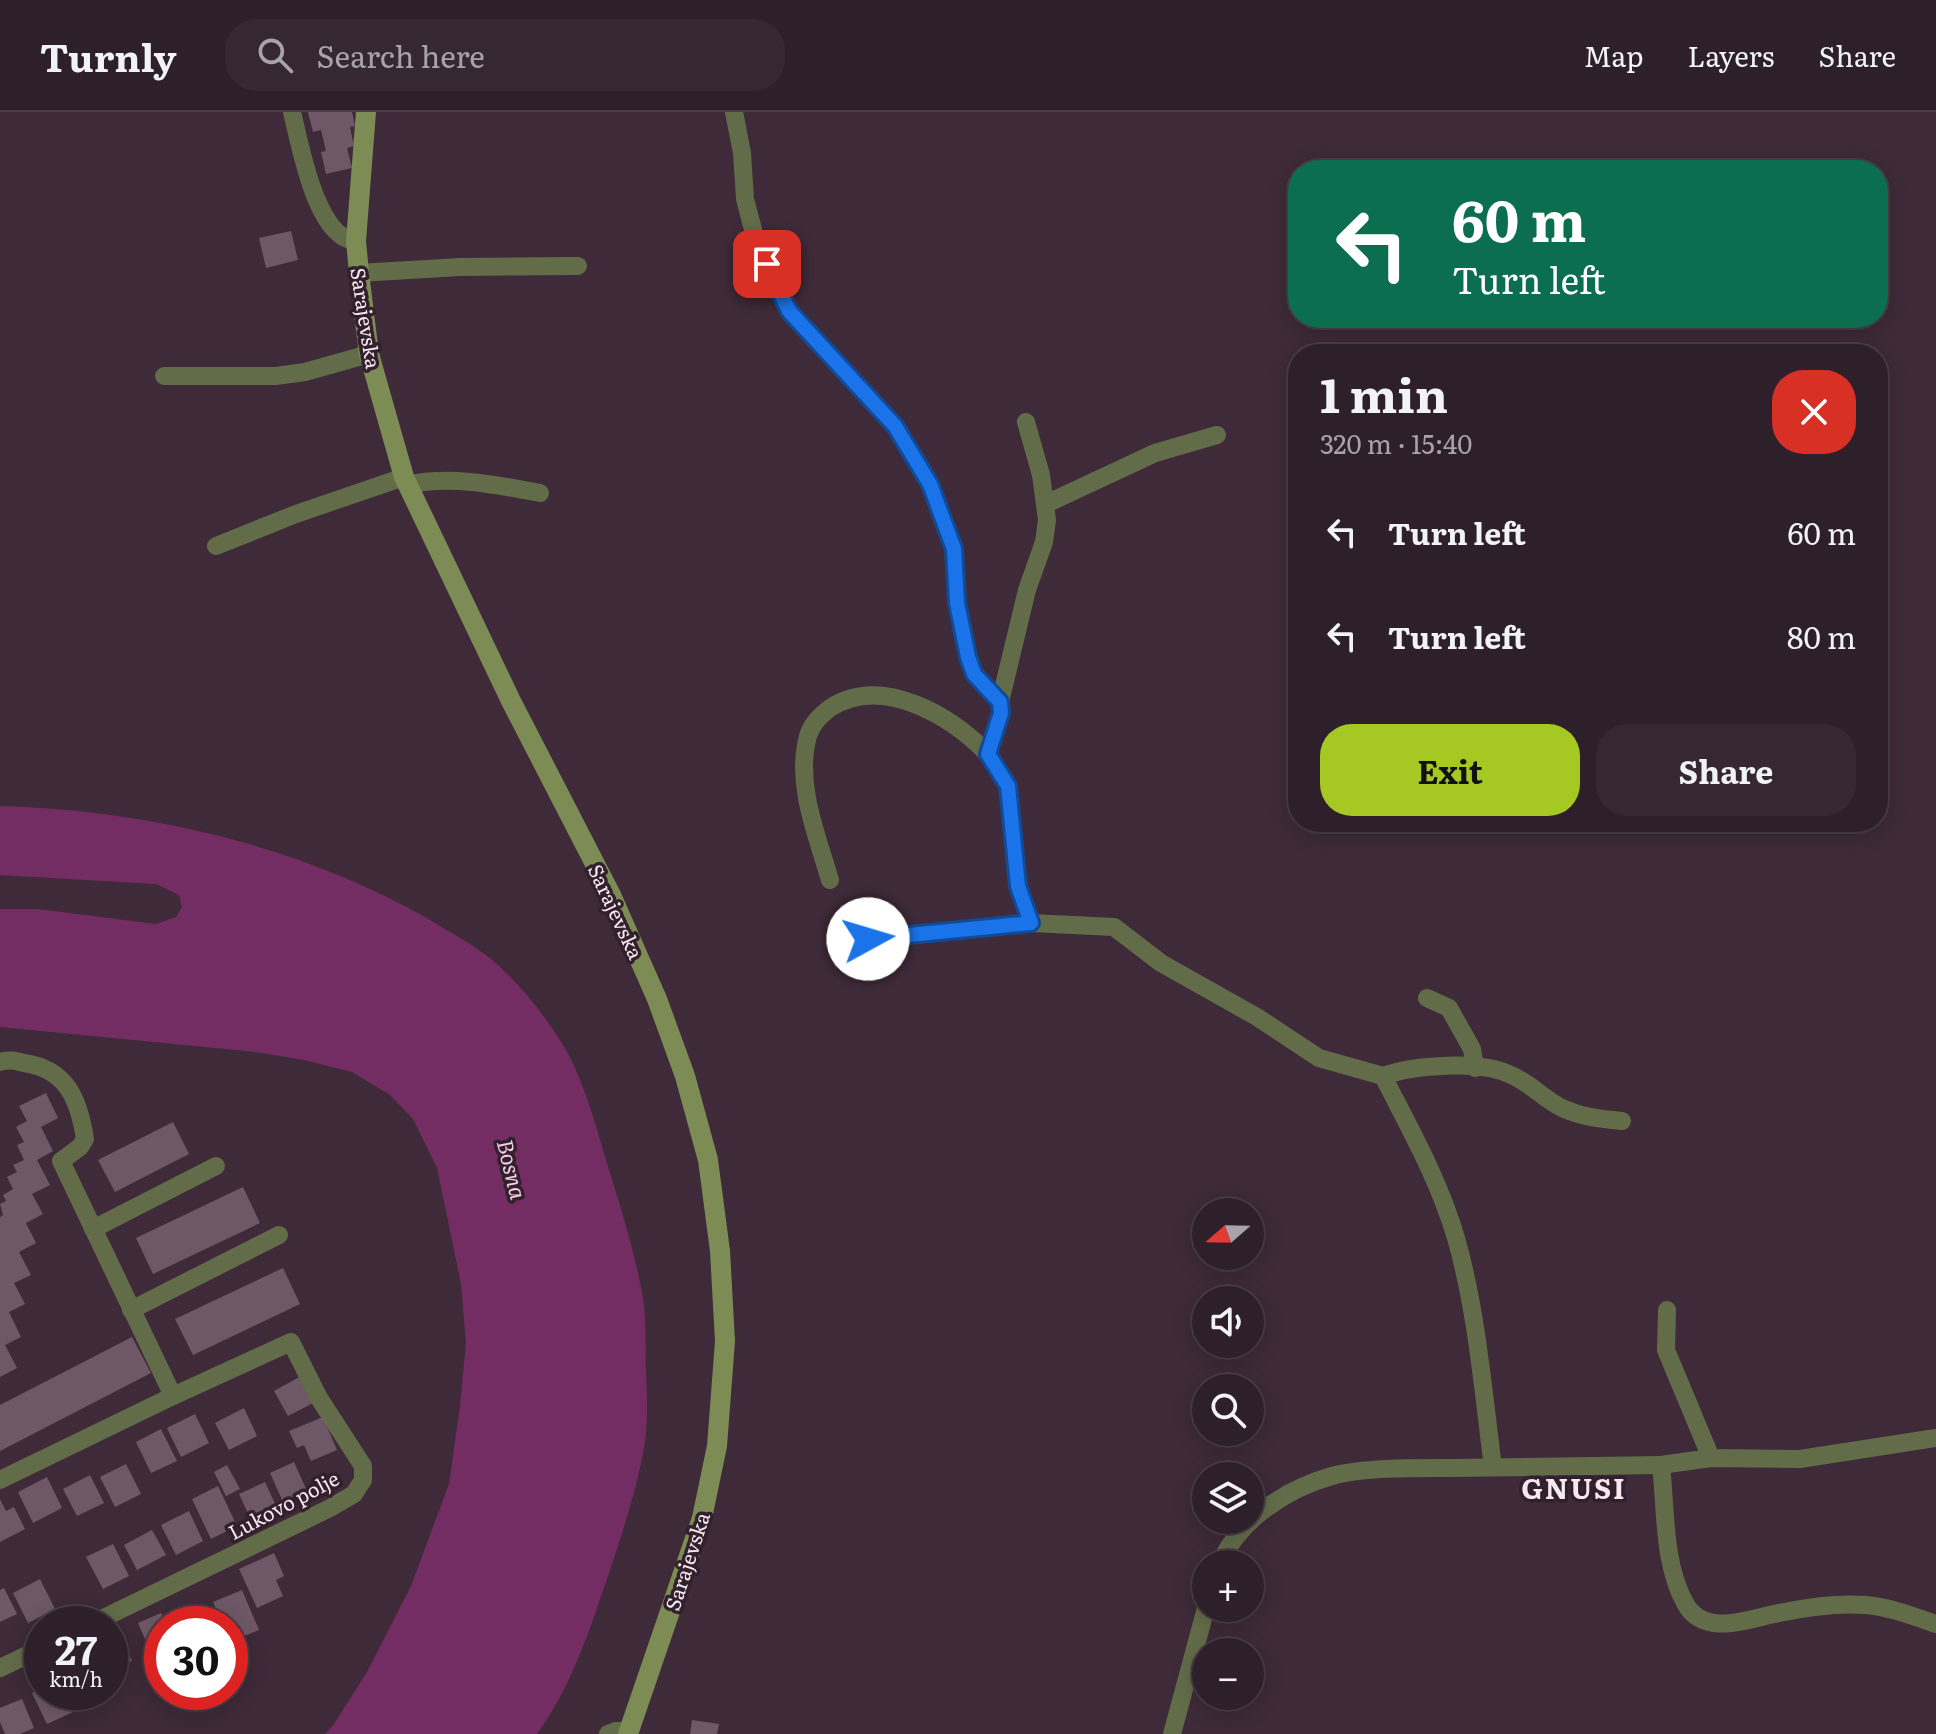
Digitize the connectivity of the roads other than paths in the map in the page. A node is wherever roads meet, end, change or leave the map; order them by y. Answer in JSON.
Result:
{"nodes":[{"id":1,"x":292,"y":112,"type":"edge"},
{"id":2,"x":366,"y":112,"type":"edge"},
{"id":3,"x":734,"y":112,"type":"edge"},
{"id":4,"x":356,"y":241,"type":"junction"},
{"id":5,"x":578,"y":266,"type":"dead end"},
{"id":6,"x":359,"y":273,"type":"junction"},
{"id":7,"x":369,"y":354,"type":"junction"},
{"id":8,"x":164,"y":376,"type":"dead end"},
{"id":9,"x":1026,"y":422,"type":"dead end"},
{"id":10,"x":1217,"y":435,"type":"dead end"},
{"id":11,"x":406,"y":481,"type":"junction"},
{"id":12,"x":540,"y":493,"type":"dead end"},
{"id":13,"x":1046,"y":504,"type":"junction"},
{"id":14,"x":216,"y":546,"type":"dead end"},
{"id":15,"x":1000,"y":702,"type":"junction"},
{"id":16,"x":988,"y":754,"type":"junction"},
{"id":17,"x":830,"y":880,"type":"dead end"},
{"id":18,"x":1031,"y":923,"type":"junction"},
{"id":19,"x":868,"y":939,"type":"dead end"},
{"id":20,"x":1427,"y":998,"type":"dead end"},
{"id":21,"x":0,"y":1062,"type":"edge"},
{"id":22,"x":1475,"y":1068,"type":"junction"},
{"id":23,"x":1383,"y":1076,"type":"junction"},
{"id":24,"x":1622,"y":1121,"type":"dead end"},
{"id":25,"x":216,"y":1166,"type":"dead end"},
{"id":26,"x":93,"y":1229,"type":"junction"},
{"id":27,"x":279,"y":1235,"type":"dead end"},
{"id":28,"x":131,"y":1310,"type":"junction"},
{"id":29,"x":1667,"y":1310,"type":"dead end"},
{"id":30,"x":173,"y":1396,"type":"junction"},
{"id":31,"x":1936,"y":1438,"type":"edge"},
{"id":32,"x":1711,"y":1458,"type":"junction"},
{"id":33,"x":1661,"y":1465,"type":"junction"},
{"id":34,"x":1493,"y":1467,"type":"junction"},
{"id":35,"x":0,"y":1480,"type":"edge"},
{"id":36,"x":1229,"y":1550,"type":"edge"},
{"id":37,"x":128,"y":1606,"type":"edge"},
{"id":38,"x":1202,"y":1622,"type":"edge"},
{"id":39,"x":1936,"y":1624,"type":"edge"},
{"id":40,"x":24,"y":1657,"type":"edge"},
{"id":41,"x":0,"y":1668,"type":"edge"},
{"id":42,"x":628,"y":1732,"type":"edge"},
{"id":43,"x":608,"y":1734,"type":"edge"},
{"id":44,"x":1172,"y":1734,"type":"edge"}],
"edges":[{"from":1,"to":4,"type":"street"},
{"from":2,"to":4,"type":"main road","name":"Sarajevska"},
{"from":3,"to":15,"type":"street"},
{"from":4,"to":6,"type":"main road","name":"Sarajevska"},
{"from":5,"to":6,"type":"street"},
{"from":6,"to":7,"type":"main road","name":"Sarajevska"},
{"from":7,"to":8,"type":"street"},
{"from":7,"to":11,"type":"main road","name":"Sarajevska"},
{"from":9,"to":13,"type":"street"},
{"from":10,"to":13,"type":"street"},
{"from":11,"to":12,"type":"street"},
{"from":11,"to":14,"type":"street"},
{"from":11,"to":42,"type":"main road","name":"Sarajevska"},
{"from":13,"to":15,"type":"street"},
{"from":15,"to":16,"type":"street"},
{"from":16,"to":17,"type":"street"},
{"from":16,"to":18,"type":"street"},
{"from":18,"to":19,"type":"street"},
{"from":18,"to":23,"type":"street"},
{"from":20,"to":22,"type":"street"},
{"from":21,"to":26,"type":"street"},
{"from":22,"to":23,"type":"street"},
{"from":22,"to":24,"type":"street"},
{"from":23,"to":34,"type":"street"},
{"from":25,"to":26,"type":"street"},
{"from":26,"to":28,"type":"street"},
{"from":27,"to":28,"type":"street"},
{"from":28,"to":30,"type":"street"},
{"from":29,"to":32,"type":"street"},
{"from":30,"to":35,"type":"street","name":"Lukovo polje"},
{"from":30,"to":37,"type":"street","name":"Lukovo polje"},
{"from":31,"to":32,"type":"street"},
{"from":32,"to":33,"type":"street"},
{"from":33,"to":34,"type":"street"},
{"from":33,"to":39,"type":"street"},
{"from":34,"to":36,"type":"street"},
{"from":38,"to":44,"type":"street"},
{"from":40,"to":41,"type":"street"},
{"from":42,"to":43,"type":"street"}]}
